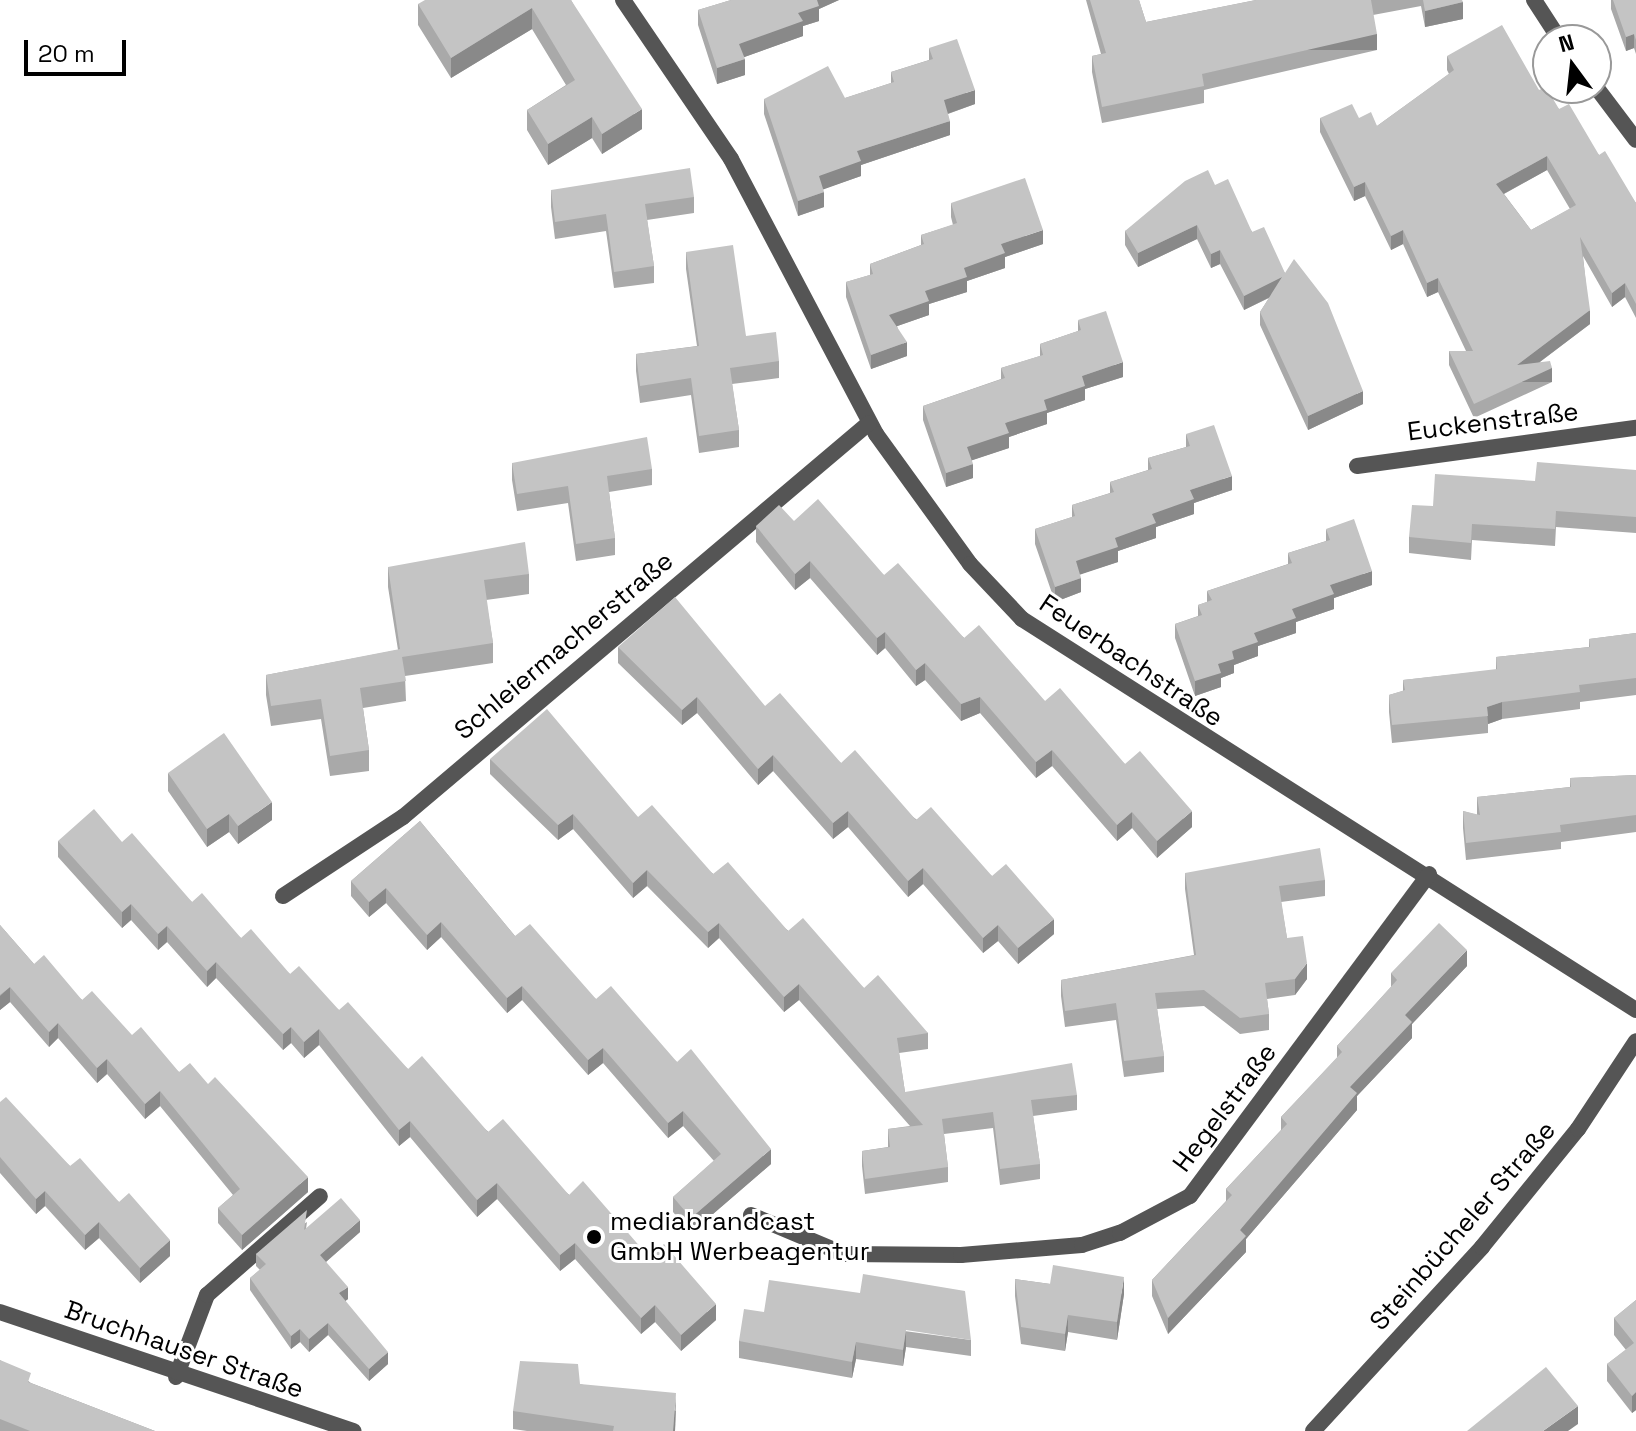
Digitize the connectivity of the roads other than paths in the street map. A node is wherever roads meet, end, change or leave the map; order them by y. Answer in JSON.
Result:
{"nodes":[{"id":1,"x":623,"y":0,"type":"edge"},
{"id":2,"x":1534,"y":0,"type":"edge"},
{"id":3,"x":1550,"y":24,"type":"edge"},
{"id":4,"x":1609,"y":104,"type":"edge"},
{"id":5,"x":1636,"y":140,"type":"edge"},
{"id":6,"x":869,"y":423,"type":"junction"},
{"id":7,"x":1636,"y":428,"type":"edge"},
{"id":8,"x":1357,"y":466,"type":"dead end"},
{"id":9,"x":1429,"y":874,"type":"junction"},
{"id":10,"x":283,"y":896,"type":"dead end"},
{"id":11,"x":1636,"y":1010,"type":"edge"},
{"id":12,"x":1636,"y":1041,"type":"edge"},
{"id":13,"x":320,"y":1196,"type":"dead end"},
{"id":14,"x":751,"y":1215,"type":"dead end"},
{"id":15,"x":0,"y":1312,"type":"edge"},
{"id":16,"x":176,"y":1377,"type":"junction"},
{"id":17,"x":353,"y":1431,"type":"edge"},
{"id":18,"x":1313,"y":1431,"type":"edge"}],
"edges":[{"from":1,"to":6,"type":"street","name":"Feuerbachstraße"},
{"from":2,"to":3,"type":"street"},
{"from":4,"to":5,"type":"street"},
{"from":6,"to":9,"type":"street","name":"Feuerbachstraße"},
{"from":6,"to":10,"type":"street","name":"Schleiermacherstraße"},
{"from":7,"to":8,"type":"street","name":"Euckenstraße"},
{"from":9,"to":11,"type":"street","name":"Feuerbachstraße"},
{"from":9,"to":14,"type":"street","name":"Hegelstraße"},
{"from":12,"to":18,"type":"street","name":"Steinbücheler Straße"},
{"from":13,"to":16,"type":"street"},
{"from":15,"to":16,"type":"street","name":"Bruchhauser Straße"},
{"from":16,"to":17,"type":"street","name":"Bruchhauser Straße"}]}
